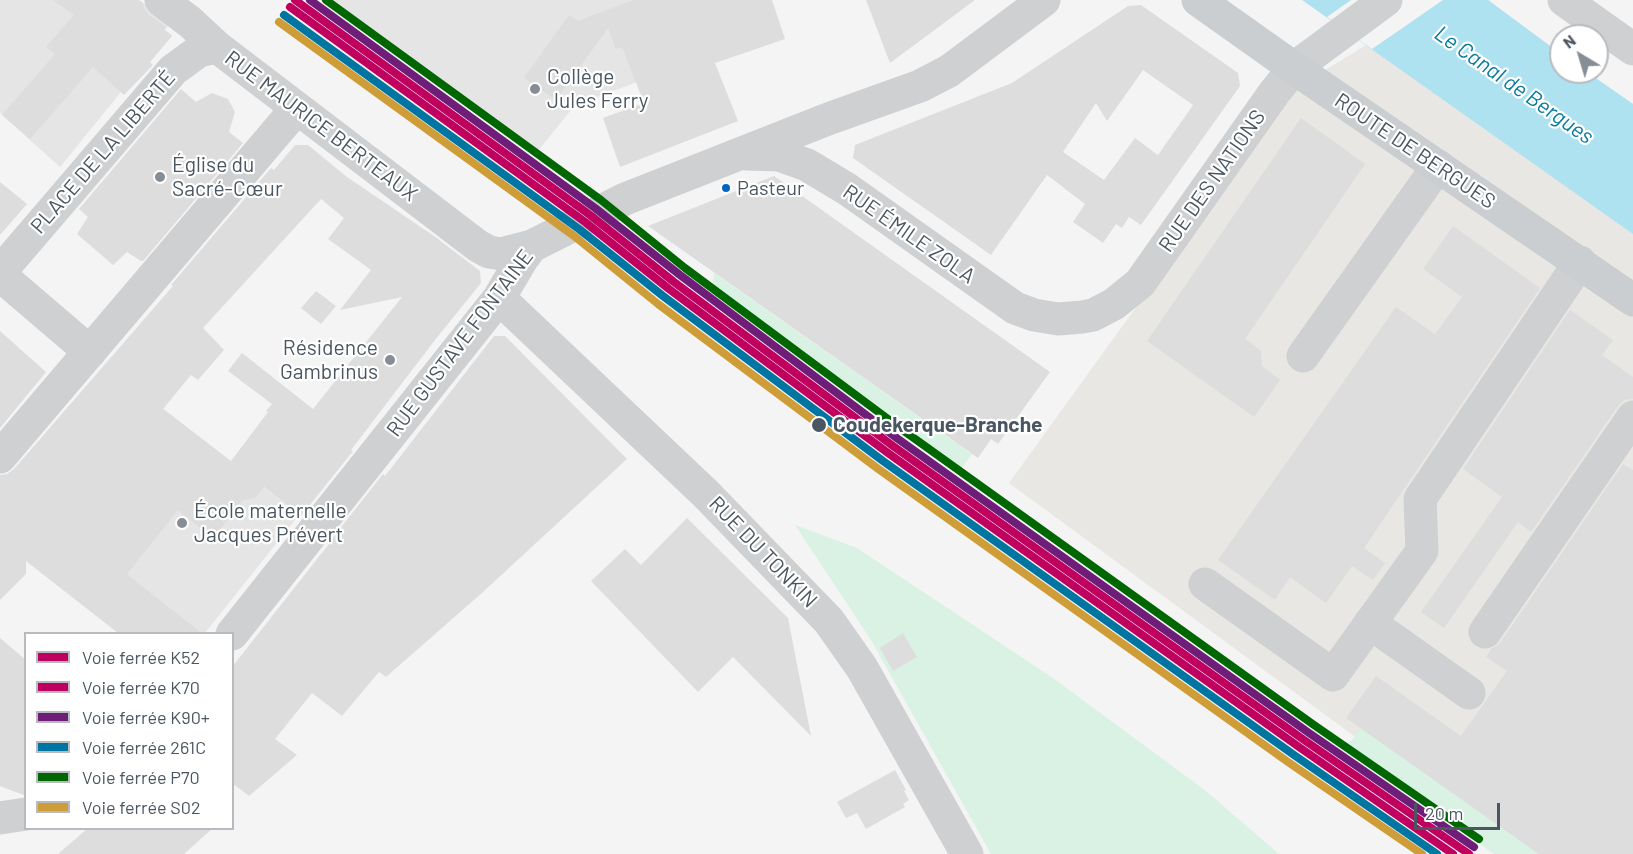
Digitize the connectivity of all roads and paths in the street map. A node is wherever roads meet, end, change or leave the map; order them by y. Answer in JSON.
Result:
{"nodes":[{"id":1,"x":161,"y":0,"type":"edge"},
{"id":2,"x":1044,"y":0,"type":"edge"},
{"id":3,"x":1198,"y":0,"type":"edge"},
{"id":4,"x":1386,"y":0,"type":"edge"},
{"id":5,"x":1564,"y":0,"type":"edge"},
{"id":6,"x":218,"y":47,"type":"junction"},
{"id":7,"x":1633,"y":49,"type":"edge"},
{"id":8,"x":1294,"y":68,"type":"junction"},
{"id":9,"x":297,"y":108,"type":"junction"},
{"id":10,"x":838,"y":116,"type":"junction"},
{"id":11,"x":735,"y":155,"type":"junction"},
{"id":12,"x":1438,"y":166,"type":"junction"},
{"id":13,"x":847,"y":189,"type":"junction"},
{"id":14,"x":532,"y":246,"type":"junction"},
{"id":15,"x":483,"y":249,"type":"junction"},
{"id":16,"x":1580,"y":262,"type":"junction"},
{"id":17,"x":0,"y":273,"type":"edge"},
{"id":18,"x":503,"y":292,"type":"junction"},
{"id":19,"x":1633,"y":300,"type":"edge"},
{"id":20,"x":1082,"y":317,"type":"joint"},
{"id":21,"x":90,"y":351,"type":"junction"},
{"id":22,"x":1303,"y":356,"type":"dead end"},
{"id":23,"x":1633,"y":417,"type":"edge"},
{"id":24,"x":0,"y":457,"type":"edge"},
{"id":25,"x":1205,"y":584,"type":"dead end"},
{"id":26,"x":1370,"y":623,"type":"junction"},
{"id":27,"x":233,"y":632,"type":"edge"},
{"id":28,"x":1485,"y":632,"type":"dead end"},
{"id":29,"x":1469,"y":693,"type":"dead end"},
{"id":30,"x":24,"y":814,"type":"edge"},
{"id":31,"x":0,"y":818,"type":"edge"},
{"id":32,"x":967,"y":854,"type":"edge"}],
"edges":[{"from":1,"to":6,"type":"street","name":"RUE MAURICE BERTEAUX"},
{"from":2,"to":10,"type":"street","name":"RUE GUSTAVE FONTAINE"},
{"from":3,"to":8,"type":"main road","name":"ROUTE DE BERGUES"},
{"from":4,"to":8,"type":"street","name":"RUE DES NATIONS"},
{"from":5,"to":7,"type":"street"},
{"from":6,"to":9,"type":"street","name":"RUE MAURICE BERTEAUX"},
{"from":6,"to":17,"type":"street","name":"PLACE DE LA LIBERTÉ"},
{"from":8,"to":12,"type":"main road","name":"ROUTE DE BERGUES"},
{"from":8,"to":20,"type":"street","name":"RUE DES NATIONS"},
{"from":9,"to":15,"type":"street","name":"RUE MAURICE BERTEAUX"},
{"from":9,"to":21,"type":"street"},
{"from":10,"to":11,"type":"street","name":"RUE GUSTAVE FONTAINE"},
{"from":10,"to":13,"type":"street"},
{"from":11,"to":13,"type":"street","name":"RUE ÉMILE ZOLA"},
{"from":11,"to":14,"type":"street","name":"RUE GUSTAVE FONTAINE"},
{"from":12,"to":16,"type":"main road","name":"ROUTE DE BERGUES"},
{"from":12,"to":22,"type":"street"},
{"from":13,"to":20,"type":"street","name":"RUE ÉMILE ZOLA"},
{"from":14,"to":15,"type":"street"},
{"from":14,"to":18,"type":"street","name":"RUE GUSTAVE FONTAINE"},
{"from":15,"to":18,"type":"street","name":"RUE MAURICE BERTEAUX"},
{"from":16,"to":19,"type":"main road","name":"ROUTE DE BERGUES"},
{"from":16,"to":26,"type":"street"},
{"from":17,"to":21,"type":"street","name":"PLACE DE LA LIBERTÉ"},
{"from":18,"to":27,"type":"street","name":"RUE GUSTAVE FONTAINE"},
{"from":18,"to":32,"type":"street","name":"RUE DU TONKIN"},
{"from":21,"to":24,"type":"street"},
{"from":23,"to":28,"type":"street"},
{"from":25,"to":26,"type":"street"},
{"from":26,"to":29,"type":"street"},
{"from":30,"to":31,"type":"street"}]}
